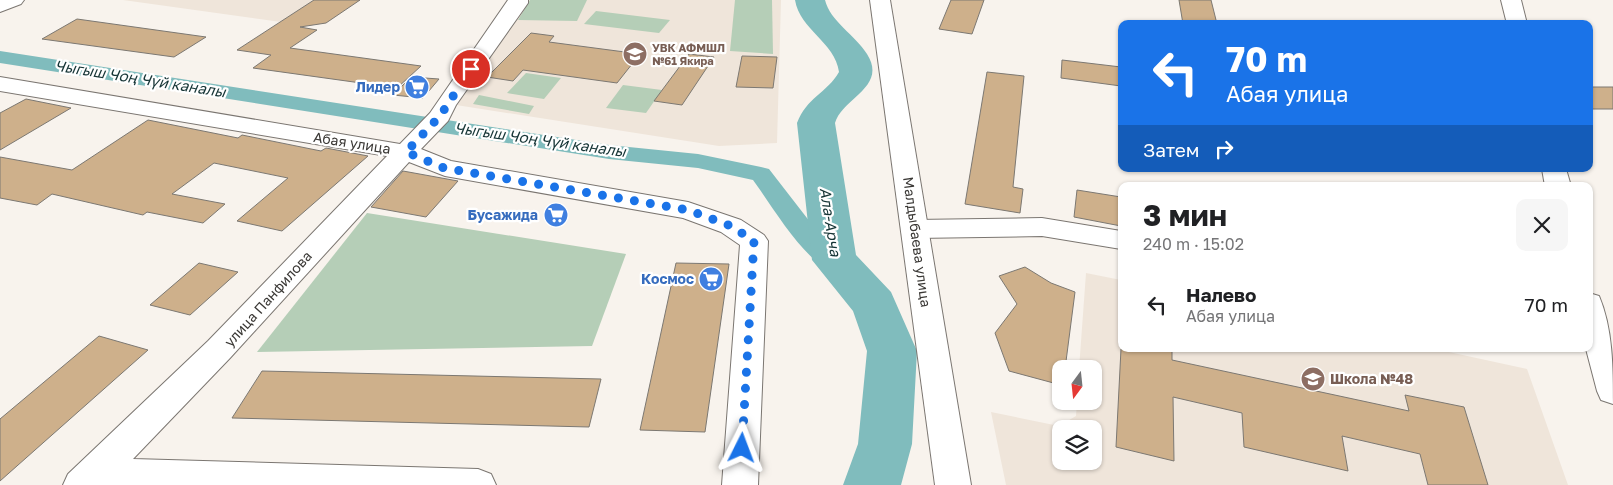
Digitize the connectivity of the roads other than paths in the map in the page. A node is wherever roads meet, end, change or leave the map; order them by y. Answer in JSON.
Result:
{"nodes":[{"id":1,"x":14,"y":0,"type":"edge"},
{"id":2,"x":518,"y":0,"type":"edge"},
{"id":3,"x":880,"y":0,"type":"edge"},
{"id":4,"x":1511,"y":0,"type":"edge"},
{"id":5,"x":0,"y":6,"type":"edge"},
{"id":6,"x":1516,"y":20,"type":"edge"},
{"id":7,"x":0,"y":84,"type":"edge"},
{"id":8,"x":428,"y":127,"type":"junction"},
{"id":9,"x":915,"y":229,"type":"junction"},
{"id":10,"x":1118,"y":240,"type":"edge"},
{"id":11,"x":1596,"y":322,"type":"edge"},
{"id":12,"x":1613,"y":391,"type":"edge"},
{"id":13,"x":88,"y":479,"type":"edge"},
{"id":14,"x":478,"y":485,"type":"edge"},
{"id":15,"x":740,"y":485,"type":"edge"},
{"id":16,"x":953,"y":485,"type":"edge"}],
"edges":[{"from":1,"to":5,"type":"street"},
{"from":2,"to":8,"type":"street"},
{"from":3,"to":9,"type":"street","name":"Малдыбаева улица"},
{"from":4,"to":6,"type":"street"},
{"from":7,"to":8,"type":"street","name":"Абая улица"},
{"from":8,"to":13,"type":"street","name":"улица Панфилова"},
{"from":8,"to":15,"type":"street","name":"Абая улица"},
{"from":9,"to":10,"type":"street"},
{"from":9,"to":16,"type":"street","name":"Малдыбаева улица"},
{"from":11,"to":12,"type":"street"},
{"from":13,"to":14,"type":"street"}]}
